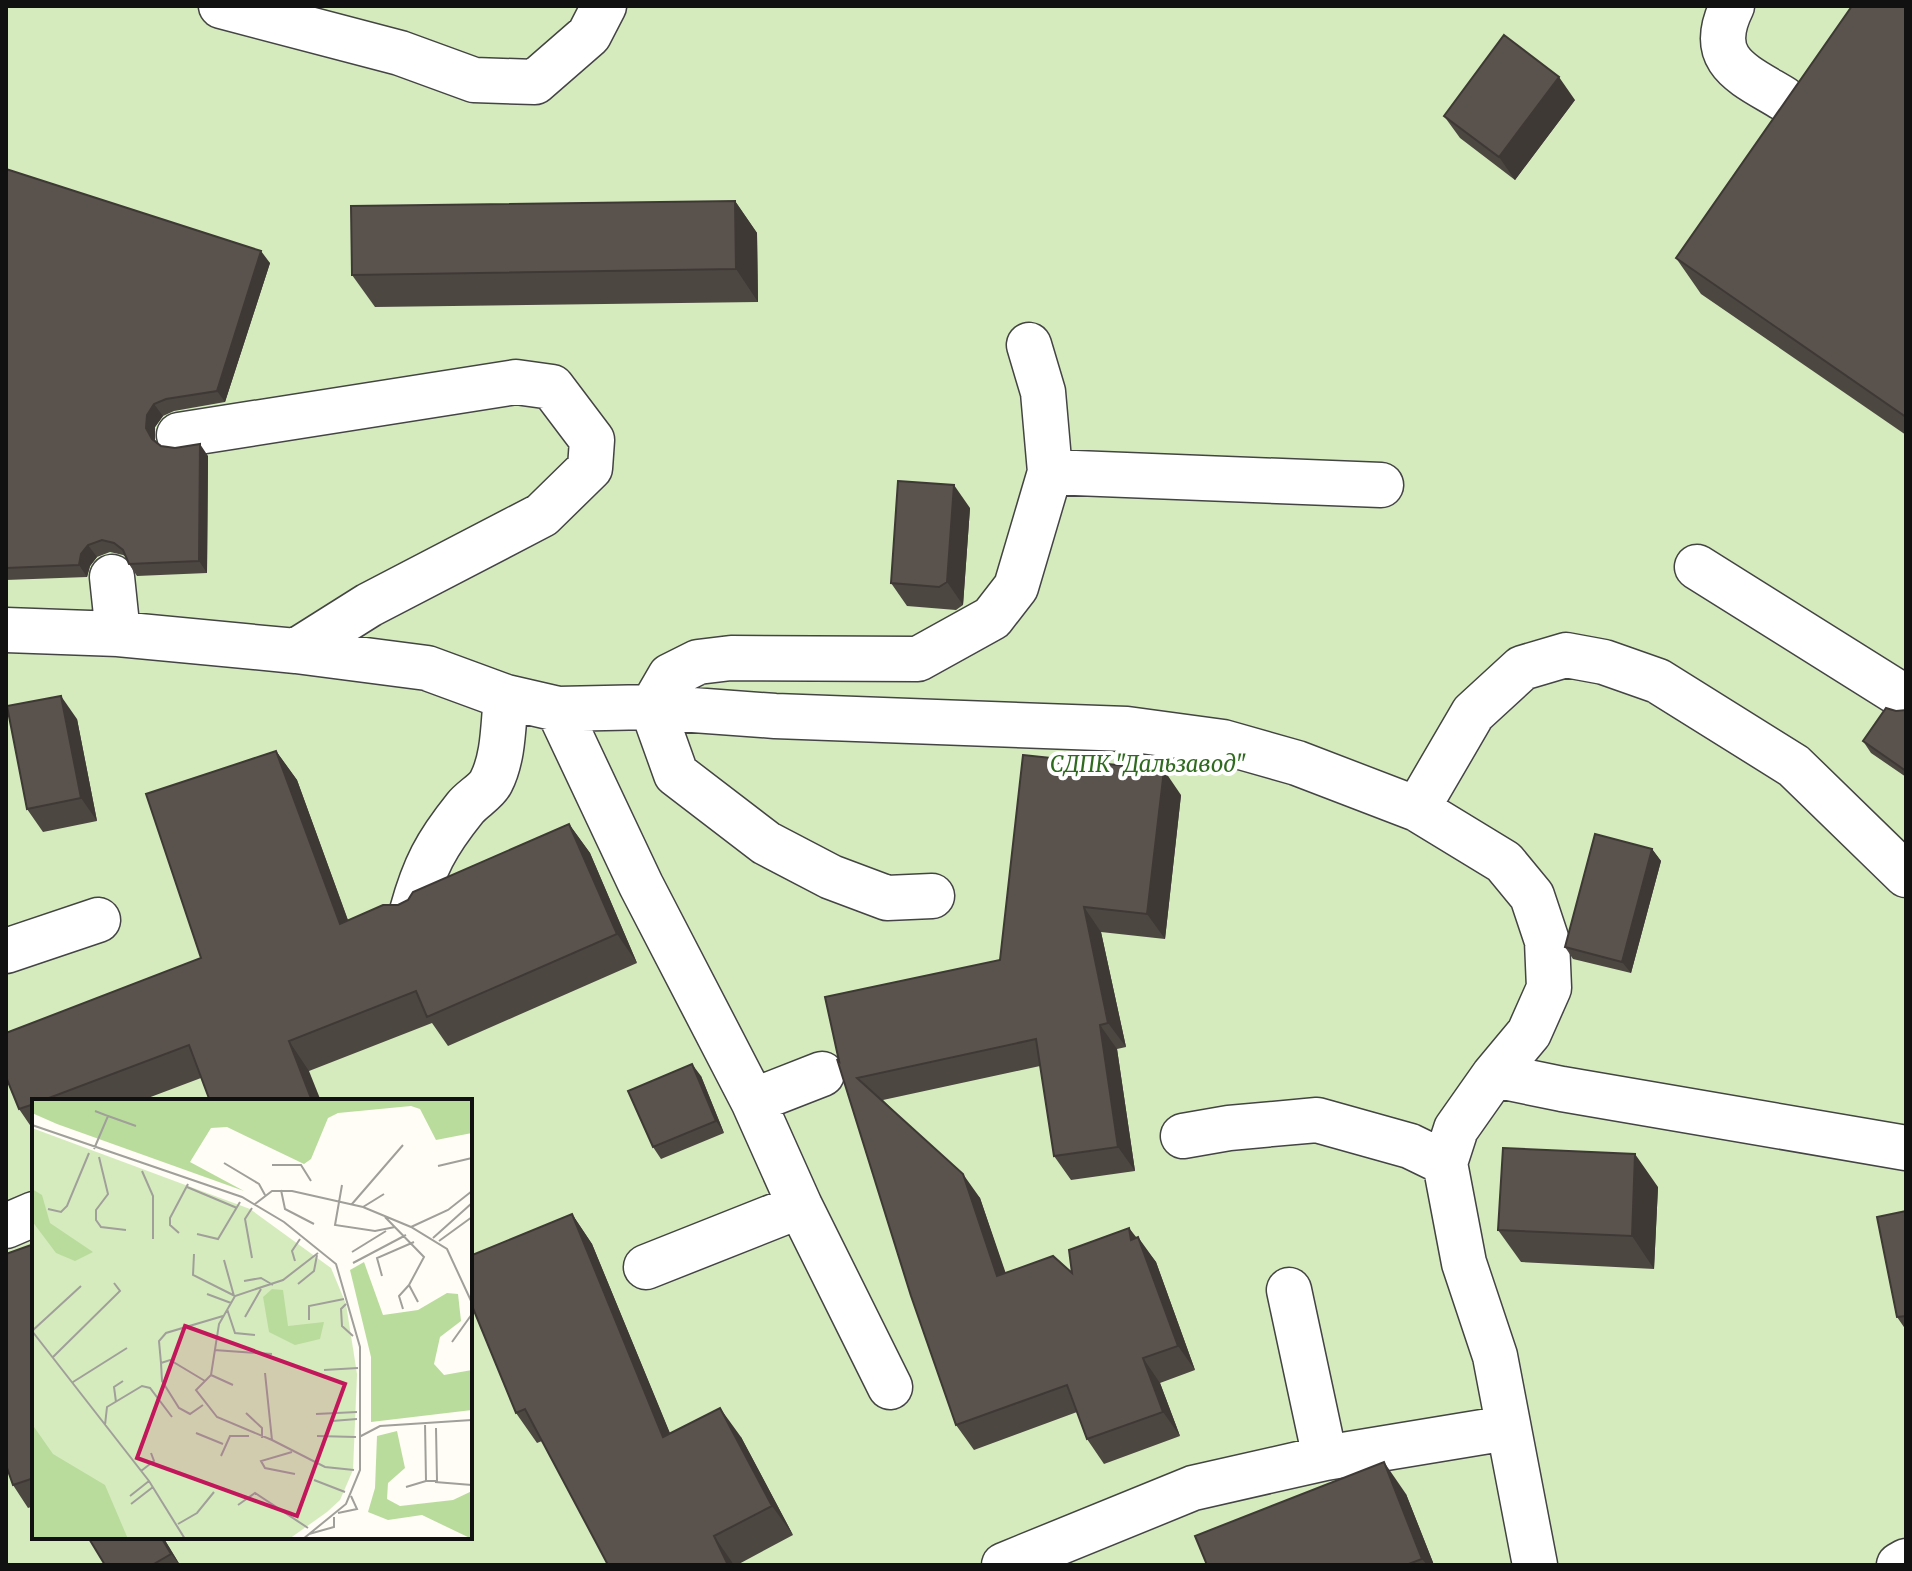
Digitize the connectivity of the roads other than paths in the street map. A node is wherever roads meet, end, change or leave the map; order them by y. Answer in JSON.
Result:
{"nodes":[{"id":1,"x":221,"y":6,"type":"edge"},
{"id":2,"x":604,"y":6,"type":"edge"},
{"id":3,"x":1732,"y":6,"type":"edge"},
{"id":4,"x":1784,"y":99,"type":"edge"},
{"id":5,"x":1029,"y":345,"type":"dead end"},
{"id":6,"x":179,"y":435,"type":"dead end"},
{"id":7,"x":1050,"y":472,"type":"junction"},
{"id":8,"x":1381,"y":485,"type":"dead end"},
{"id":9,"x":1697,"y":567,"type":"dead end"},
{"id":10,"x":112,"y":577,"type":"dead end"},
{"id":11,"x":6,"y":630,"type":"edge"},
{"id":12,"x":118,"y":634,"type":"junction"},
{"id":13,"x":296,"y":651,"type":"junction"},
{"id":14,"x":506,"y":697,"type":"junction"},
{"id":15,"x":1906,"y":698,"type":"edge"},
{"id":16,"x":652,"y":707,"type":"junction"},
{"id":17,"x":558,"y":709,"type":"junction"},
{"id":18,"x":1417,"y":809,"type":"junction"},
{"id":19,"x":1906,"y":875,"type":"edge"},
{"id":20,"x":932,"y":896,"type":"dead end"},
{"id":21,"x":412,"y":911,"type":"edge"},
{"id":22,"x":98,"y":920,"type":"dead end"},
{"id":23,"x":6,"y":951,"type":"edge"},
{"id":24,"x":822,"y":1074,"type":"dead end"},
{"id":25,"x":1494,"y":1075,"type":"junction"},
{"id":26,"x":753,"y":1101,"type":"junction"},
{"id":27,"x":1183,"y":1136,"type":"dead end"},
{"id":28,"x":1906,"y":1148,"type":"edge"},
{"id":29,"x":1445,"y":1163,"type":"junction"},
{"id":30,"x":800,"y":1206,"type":"junction"},
{"id":31,"x":32,"y":1215,"type":"edge"},
{"id":32,"x":6,"y":1226,"type":"edge"},
{"id":33,"x":646,"y":1267,"type":"dead end"},
{"id":34,"x":1289,"y":1290,"type":"dead end"},
{"id":35,"x":890,"y":1387,"type":"dead end"},
{"id":36,"x":1507,"y":1428,"type":"junction"},
{"id":37,"x":1325,"y":1458,"type":"junction"},
{"id":38,"x":1906,"y":1561,"type":"edge"},
{"id":39,"x":1004,"y":1565,"type":"edge"},
{"id":40,"x":1535,"y":1565,"type":"edge"},
{"id":41,"x":1899,"y":1565,"type":"edge"}],
"edges":[{"from":1,"to":2,"type":"lane"},
{"from":3,"to":4,"type":"lane"},
{"from":5,"to":7,"type":"lane"},
{"from":6,"to":13,"type":"lane"},
{"from":7,"to":8,"type":"lane"},
{"from":7,"to":16,"type":"lane"},
{"from":9,"to":15,"type":"lane"},
{"from":10,"to":12,"type":"lane"},
{"from":11,"to":12,"type":"lane"},
{"from":12,"to":13,"type":"lane"},
{"from":13,"to":14,"type":"lane"},
{"from":14,"to":17,"type":"lane"},
{"from":14,"to":21,"type":"lane"},
{"from":16,"to":17,"type":"lane"},
{"from":16,"to":18,"type":"lane"},
{"from":16,"to":20,"type":"lane"},
{"from":17,"to":26,"type":"lane"},
{"from":18,"to":19,"type":"lane"},
{"from":18,"to":25,"type":"lane"},
{"from":22,"to":23,"type":"lane"},
{"from":24,"to":26,"type":"lane"},
{"from":25,"to":28,"type":"lane"},
{"from":25,"to":29,"type":"lane"},
{"from":26,"to":30,"type":"lane"},
{"from":27,"to":29,"type":"lane"},
{"from":29,"to":36,"type":"lane"},
{"from":30,"to":33,"type":"lane"},
{"from":30,"to":35,"type":"lane"},
{"from":31,"to":32,"type":"lane"},
{"from":34,"to":37,"type":"lane"},
{"from":36,"to":37,"type":"lane"},
{"from":36,"to":40,"type":"lane"},
{"from":37,"to":39,"type":"lane"},
{"from":38,"to":41,"type":"lane"}]}
